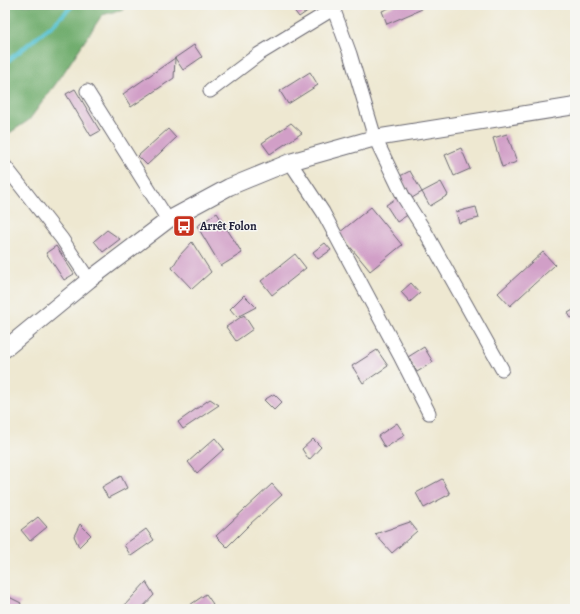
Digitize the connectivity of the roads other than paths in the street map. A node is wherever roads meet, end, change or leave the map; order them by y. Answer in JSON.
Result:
{"nodes":[{"id":1,"x":332,"y":7,"type":"edge"},
{"id":2,"x":87,"y":91,"type":"dead end"},
{"id":3,"x":210,"y":91,"type":"dead end"},
{"id":4,"x":575,"y":106,"type":"edge"},
{"id":5,"x":375,"y":138,"type":"junction"},
{"id":6,"x":290,"y":162,"type":"junction"},
{"id":7,"x":5,"y":166,"type":"edge"},
{"id":8,"x":168,"y":220,"type":"junction"},
{"id":9,"x":90,"y":280,"type":"junction"},
{"id":10,"x":5,"y":349,"type":"edge"},
{"id":11,"x":502,"y":369,"type":"dead end"},
{"id":12,"x":429,"y":413,"type":"dead end"}],
"edges":[{"from":1,"to":3,"type":"street"},
{"from":1,"to":5,"type":"street"},
{"from":2,"to":8,"type":"street"},
{"from":4,"to":5,"type":"street"},
{"from":5,"to":6,"type":"street"},
{"from":5,"to":11,"type":"street"},
{"from":6,"to":8,"type":"street"},
{"from":6,"to":12,"type":"street"},
{"from":7,"to":9,"type":"street"},
{"from":8,"to":9,"type":"street"},
{"from":9,"to":10,"type":"street"}]}
